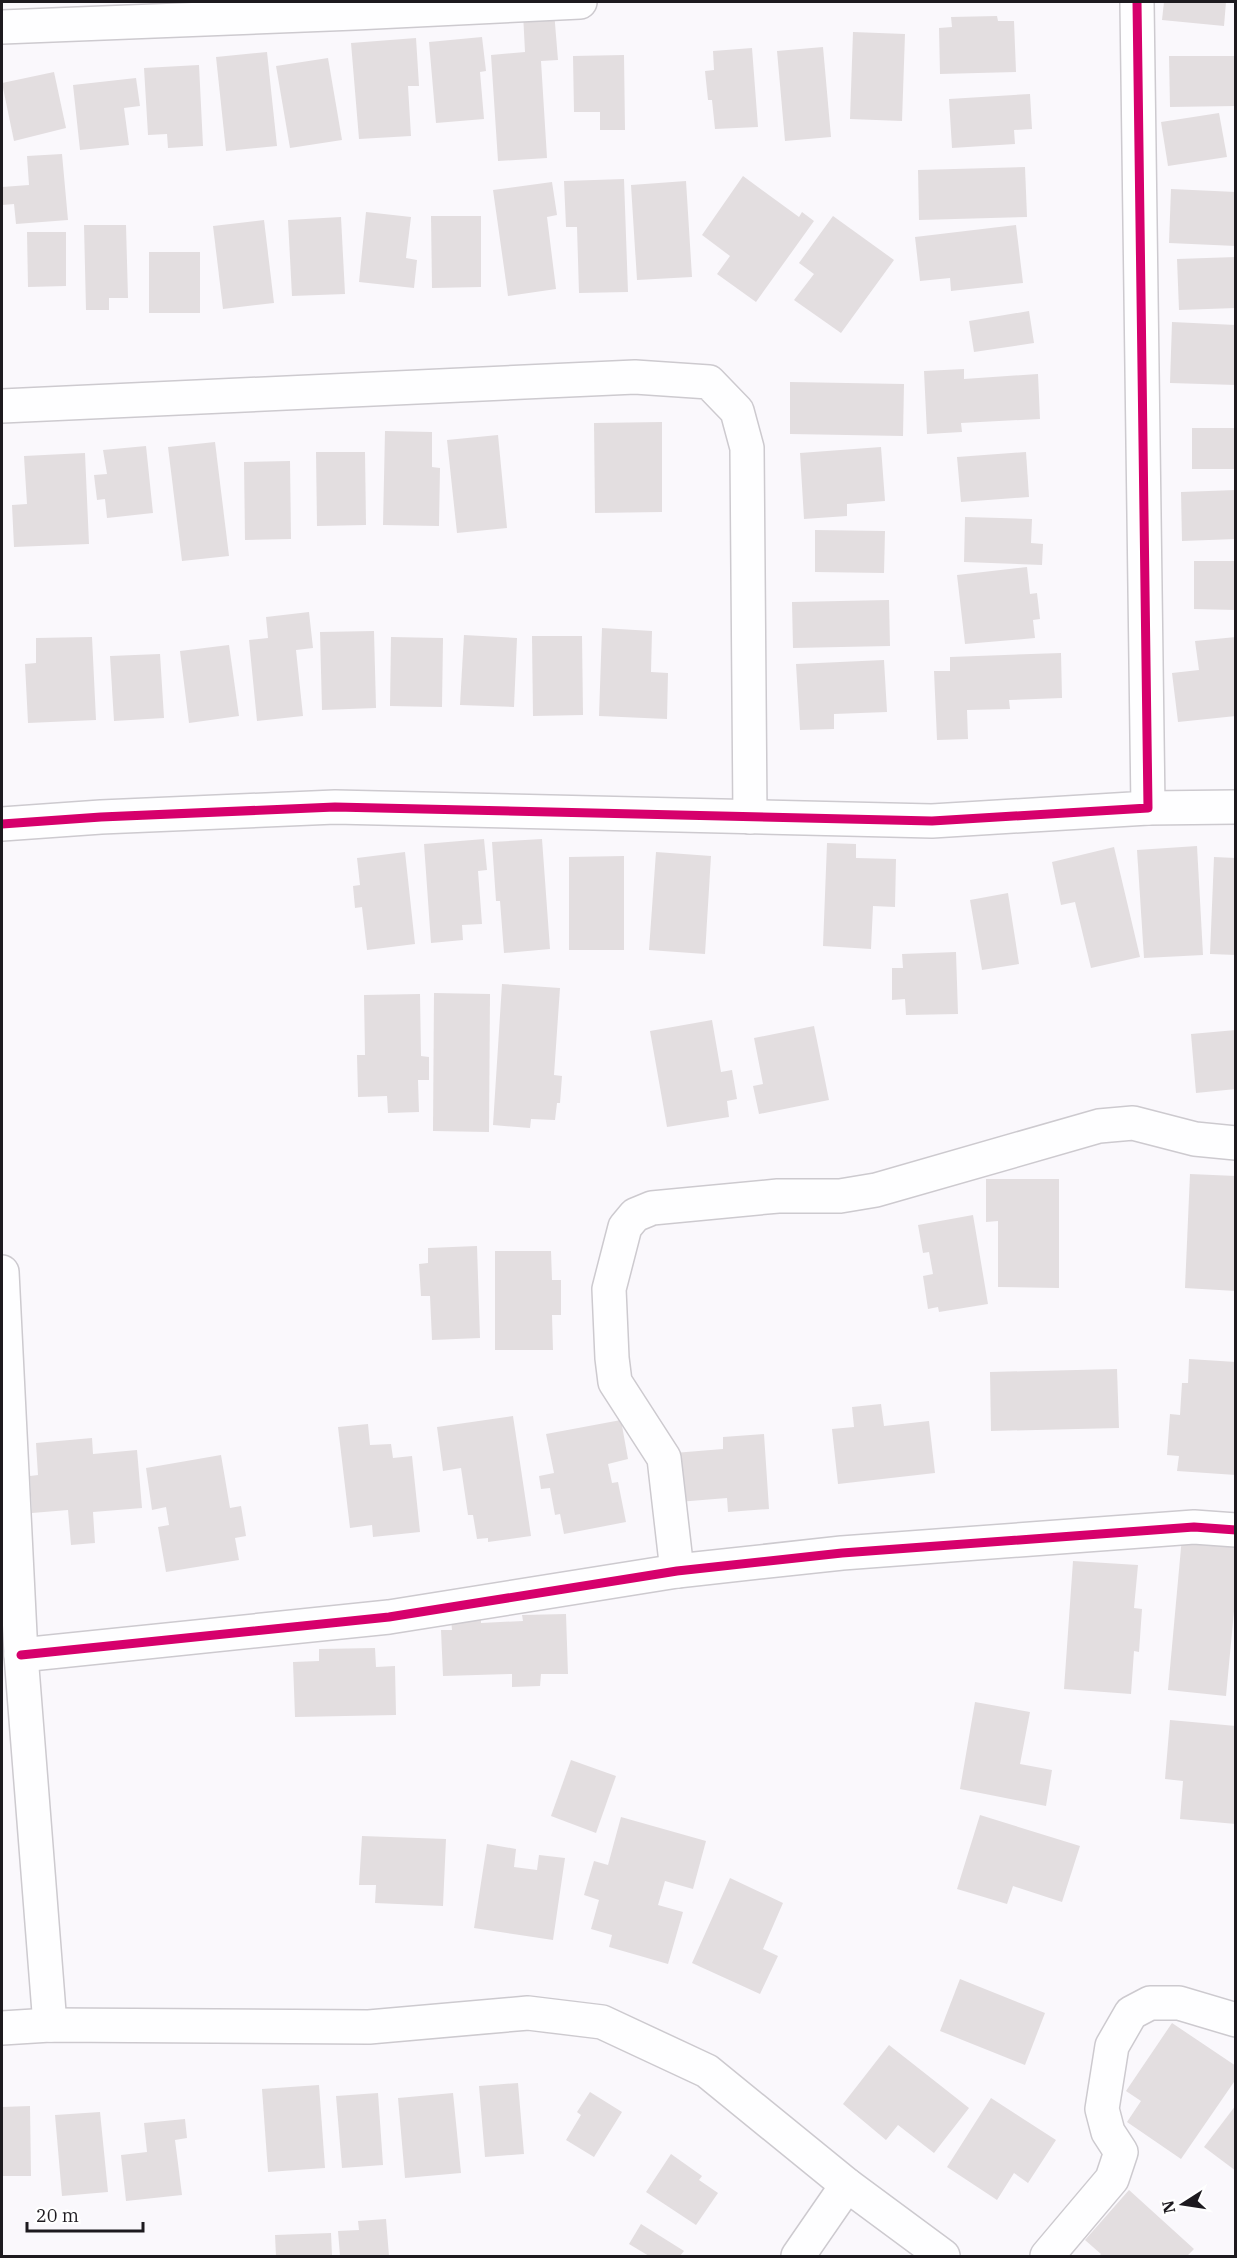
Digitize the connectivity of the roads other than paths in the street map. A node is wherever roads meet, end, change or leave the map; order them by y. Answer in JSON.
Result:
{"nodes":[{"id":1,"x":580,"y":2,"type":"edge"},
{"id":2,"x":1137,"y":2,"type":"edge"},
{"id":3,"x":354,"y":7,"type":"edge"},
{"id":4,"x":2,"y":27,"type":"edge"},
{"id":5,"x":2,"y":406,"type":"edge"},
{"id":6,"x":1236,"y":807,"type":"edge"},
{"id":7,"x":1148,"y":808,"type":"junction"},
{"id":8,"x":750,"y":817,"type":"junction"},
{"id":9,"x":2,"y":824,"type":"edge"},
{"id":10,"x":1236,"y":1143,"type":"edge"},
{"id":11,"x":2,"y":1272,"type":"edge"},
{"id":12,"x":8,"y":1530,"type":"edge"},
{"id":13,"x":1236,"y":1530,"type":"edge"},
{"id":14,"x":677,"y":1571,"type":"junction"},
{"id":15,"x":21,"y":1655,"type":"junction"},
{"id":16,"x":1236,"y":2020,"type":"edge"},
{"id":17,"x":50,"y":2025,"type":"junction"},
{"id":18,"x":2,"y":2028,"type":"edge"},
{"id":19,"x":847,"y":2185,"type":"junction"},
{"id":20,"x":798,"y":2256,"type":"edge"},
{"id":21,"x":943,"y":2256,"type":"edge"},
{"id":22,"x":1047,"y":2256,"type":"edge"}],
"edges":[{"from":1,"to":3,"type":"street"},
{"from":2,"to":7,"type":"street"},
{"from":3,"to":4,"type":"street"},
{"from":5,"to":8,"type":"street"},
{"from":6,"to":7,"type":"street"},
{"from":7,"to":8,"type":"street"},
{"from":8,"to":9,"type":"street"},
{"from":10,"to":14,"type":"street"},
{"from":11,"to":12,"type":"street"},
{"from":12,"to":15,"type":"street"},
{"from":13,"to":14,"type":"street"},
{"from":14,"to":15,"type":"street"},
{"from":15,"to":17,"type":"street"},
{"from":16,"to":22,"type":"street"},
{"from":17,"to":18,"type":"street"},
{"from":17,"to":19,"type":"street"},
{"from":19,"to":20,"type":"street"},
{"from":19,"to":21,"type":"street"}]}
